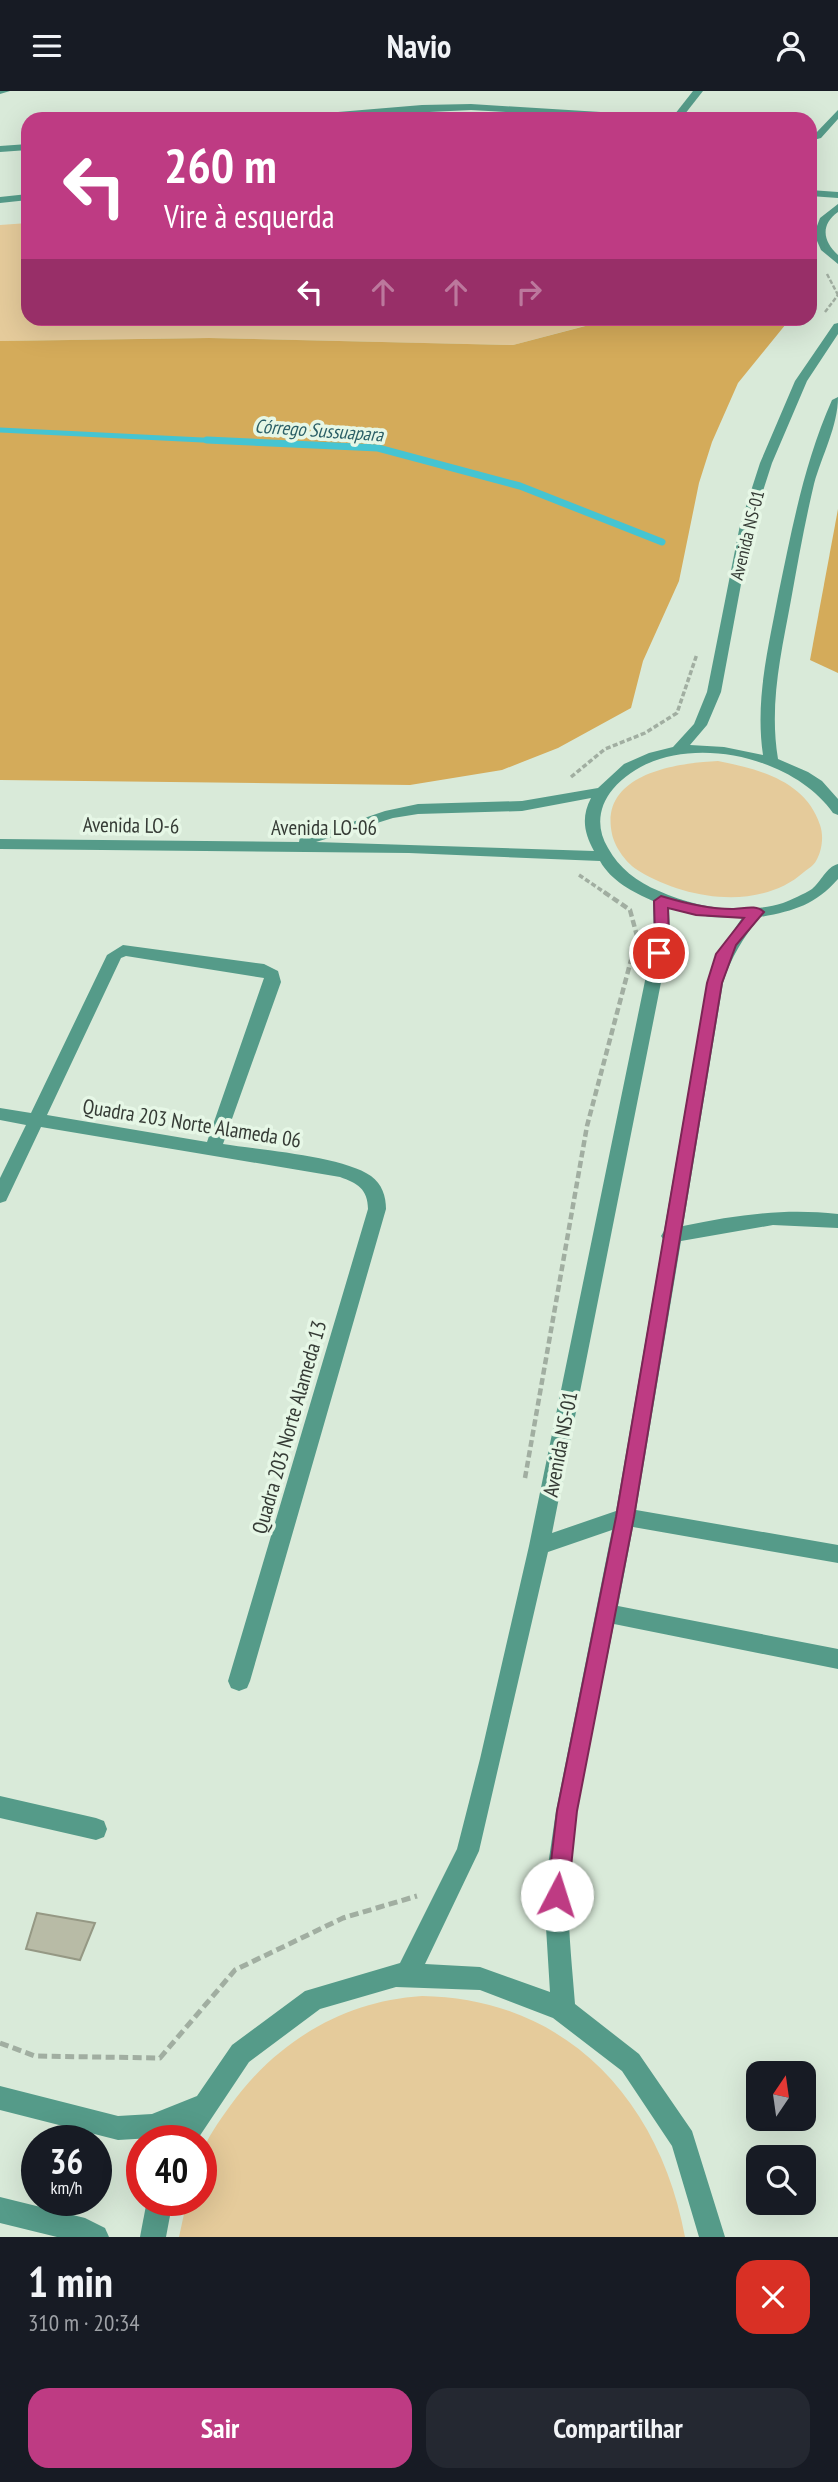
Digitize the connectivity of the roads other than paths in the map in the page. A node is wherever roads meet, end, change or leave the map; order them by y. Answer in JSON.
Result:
{"nodes":[{"id":1,"x":698,"y":91,"type":"edge"},
{"id":2,"x":374,"y":112,"type":"edge"},
{"id":3,"x":571,"y":112,"type":"edge"},
{"id":4,"x":682,"y":112,"type":"edge"},
{"id":5,"x":838,"y":113,"type":"edge"},
{"id":6,"x":817,"y":136,"type":"edge"},
{"id":7,"x":21,"y":148,"type":"edge"},
{"id":8,"x":0,"y":149,"type":"edge"},
{"id":9,"x":817,"y":194,"type":"edge"},
{"id":10,"x":838,"y":195,"type":"edge"},
{"id":11,"x":21,"y":198,"type":"edge"},
{"id":12,"x":0,"y":200,"type":"edge"},
{"id":13,"x":838,"y":207,"type":"edge"},
{"id":14,"x":817,"y":231,"type":"edge"},
{"id":15,"x":817,"y":238,"type":"edge"},
{"id":16,"x":838,"y":261,"type":"edge"},
{"id":17,"x":838,"y":326,"type":"edge"},
{"id":18,"x":838,"y":400,"type":"edge"},
{"id":19,"x":677,"y":751,"type":"junction"},
{"id":20,"x":771,"y":760,"type":"junction"},
{"id":21,"x":600,"y":792,"type":"junction"},
{"id":22,"x":838,"y":810,"type":"edge"},
{"id":23,"x":0,"y":844,"type":"edge"},
{"id":24,"x":261,"y":848,"type":"junction"},
{"id":25,"x":600,"y":856,"type":"junction"},
{"id":26,"x":838,"y":869,"type":"edge"},
{"id":27,"x":661,"y":901,"type":"junction"},
{"id":28,"x":757,"y":912,"type":"junction"},
{"id":29,"x":0,"y":1114,"type":"edge"},
{"id":30,"x":36,"y":1120,"type":"junction"},
{"id":31,"x":213,"y":1149,"type":"junction"},
{"id":32,"x":372,"y":1187,"type":"joint"},
{"id":33,"x":0,"y":1196,"type":"edge"},
{"id":34,"x":838,"y":1221,"type":"edge"},
{"id":35,"x":670,"y":1236,"type":"junction"},
{"id":36,"x":625,"y":1517,"type":"junction"},
{"id":37,"x":539,"y":1546,"type":"junction"},
{"id":38,"x":838,"y":1555,"type":"edge"},
{"id":39,"x":607,"y":1613,"type":"junction"},
{"id":40,"x":838,"y":1659,"type":"edge"},
{"id":41,"x":239,"y":1681,"type":"dead end"},
{"id":42,"x":0,"y":1807,"type":"edge"},
{"id":43,"x":96,"y":1829,"type":"dead end"},
{"id":44,"x":408,"y":1973,"type":"junction"},
{"id":45,"x":563,"y":2008,"type":"junction"},
{"id":46,"x":0,"y":2098,"type":"edge"},
{"id":47,"x":198,"y":2108,"type":"junction"},
{"id":48,"x":190,"y":2125,"type":"edge"},
{"id":49,"x":0,"y":2210,"type":"edge"},
{"id":50,"x":157,"y":2216,"type":"edge"},
{"id":51,"x":710,"y":2226,"type":"edge"},
{"id":52,"x":96,"y":2237,"type":"edge"},
{"id":53,"x":153,"y":2237,"type":"edge"},
{"id":54,"x":723,"y":2237,"type":"edge"}],
"edges":[{"from":1,"to":4,"type":"street"},
{"from":2,"to":3,"type":"street"},
{"from":5,"to":6,"type":"street"},
{"from":7,"to":8,"type":"street"},
{"from":9,"to":10,"type":"street"},
{"from":11,"to":12,"type":"street"},
{"from":13,"to":14,"type":"street"},
{"from":15,"to":16,"type":"street"},
{"from":17,"to":19,"type":"street","name":"Avenida NS-01"},
{"from":18,"to":20,"type":"street"},
{"from":19,"to":20,"type":"street"},
{"from":19,"to":21,"type":"street"},
{"from":20,"to":22,"type":"street"},
{"from":21,"to":24,"type":"street","name":"Avenida LO-06"},
{"from":21,"to":25,"type":"street"},
{"from":23,"to":24,"type":"street","name":"Avenida LO-6"},
{"from":24,"to":25,"type":"street","name":"Avenida LO-06"},
{"from":25,"to":27,"type":"street"},
{"from":26,"to":28,"type":"street"},
{"from":27,"to":28,"type":"street"},
{"from":27,"to":37,"type":"street","name":"Avenida NS-01"},
{"from":28,"to":35,"type":"street"},
{"from":29,"to":30,"type":"street","name":"Quadra 203 Norte Alameda 06"},
{"from":30,"to":31,"type":"street","name":"Quadra 203 Norte Alameda 06"},
{"from":30,"to":31,"type":"street"},
{"from":30,"to":33,"type":"street"},
{"from":31,"to":32,"type":"street","name":"Quadra 203 Norte Alameda 06"},
{"from":32,"to":41,"type":"street","name":"Quadra 203 Norte Alameda 13"},
{"from":34,"to":35,"type":"street"},
{"from":35,"to":36,"type":"street"},
{"from":36,"to":37,"type":"street"},
{"from":36,"to":38,"type":"street"},
{"from":36,"to":39,"type":"street"},
{"from":37,"to":44,"type":"street","name":"Avenida NS-01"},
{"from":39,"to":40,"type":"street"},
{"from":39,"to":45,"type":"street"},
{"from":42,"to":43,"type":"street"},
{"from":44,"to":45,"type":"street"},
{"from":44,"to":47,"type":"street"},
{"from":45,"to":51,"type":"street"},
{"from":46,"to":47,"type":"street"},
{"from":47,"to":48,"type":"street"},
{"from":49,"to":52,"type":"street"},
{"from":50,"to":53,"type":"street"},
{"from":51,"to":54,"type":"street"}]}
